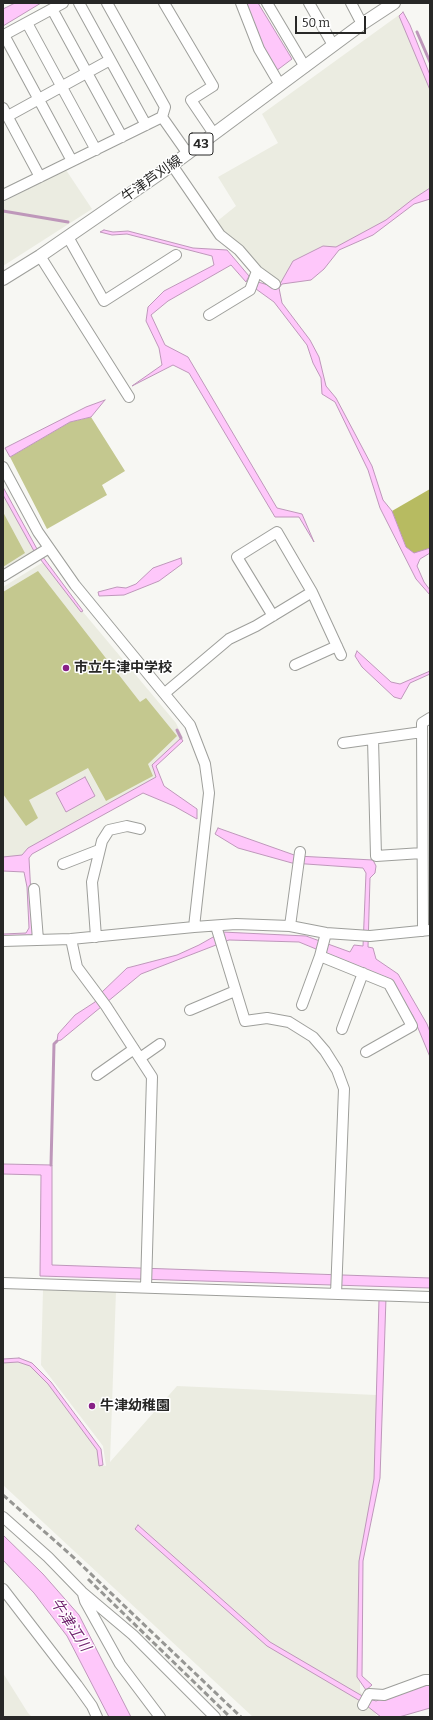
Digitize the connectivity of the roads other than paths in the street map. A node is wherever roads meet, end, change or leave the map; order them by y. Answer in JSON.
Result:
{"nodes":[{"id":1,"x":63,"y":3,"type":"edge"},
{"id":2,"x":79,"y":3,"type":"edge"},
{"id":3,"x":107,"y":3,"type":"edge"},
{"id":4,"x":164,"y":3,"type":"edge"},
{"id":5,"x":241,"y":3,"type":"edge"},
{"id":6,"x":267,"y":3,"type":"edge"},
{"id":7,"x":309,"y":3,"type":"edge"},
{"id":8,"x":351,"y":3,"type":"edge"},
{"id":9,"x":394,"y":3,"type":"edge"},
{"id":10,"x":381,"y":7,"type":"edge"},
{"id":11,"x":52,"y":9,"type":"junction"},
{"id":12,"x":27,"y":23,"type":"junction"},
{"id":13,"x":362,"y":24,"type":"junction"},
{"id":14,"x":333,"y":46,"type":"junction"},
{"id":15,"x":110,"y":60,"type":"junction"},
{"id":16,"x":305,"y":67,"type":"junction"},
{"id":17,"x":88,"y":72,"type":"junction"},
{"id":18,"x":280,"y":85,"type":"junction"},
{"id":19,"x":62,"y":87,"type":"junction"},
{"id":20,"x":39,"y":99,"type":"junction"},
{"id":21,"x":5,"y":112,"type":"edge"},
{"id":22,"x":162,"y":117,"type":"junction"},
{"id":23,"x":146,"y":125,"type":"junction"},
{"id":24,"x":214,"y":134,"type":"junction"},
{"id":25,"x":122,"y":137,"type":"junction"},
{"id":26,"x":96,"y":150,"type":"junction"},
{"id":27,"x":188,"y":154,"type":"junction"},
{"id":28,"x":72,"y":161,"type":"junction"},
{"id":29,"x":172,"y":166,"type":"junction"},
{"id":30,"x":40,"y":177,"type":"junction"},
{"id":31,"x":3,"y":195,"type":"edge"},
{"id":32,"x":68,"y":237,"type":"junction"},
{"id":33,"x":40,"y":256,"type":"junction"},
{"id":34,"x":176,"y":256,"type":"dead end"},
{"id":35,"x":257,"y":271,"type":"junction"},
{"id":36,"x":3,"y":279,"type":"edge"},
{"id":37,"x":275,"y":284,"type":"dead end"},
{"id":38,"x":209,"y":315,"type":"dead end"},
{"id":39,"x":129,"y":397,"type":"dead end"},
{"id":40,"x":3,"y":467,"type":"edge"},
{"id":41,"x":42,"y":552,"type":"junction"},
{"id":42,"x":3,"y":576,"type":"edge"},
{"id":43,"x":312,"y":592,"type":"junction"},
{"id":44,"x":273,"y":616,"type":"junction"},
{"id":45,"x":295,"y":665,"type":"dead end"},
{"id":46,"x":165,"y":693,"type":"junction"},
{"id":47,"x":430,"y":718,"type":"edge"},
{"id":48,"x":422,"y":732,"type":"junction"},
{"id":49,"x":373,"y":739,"type":"junction"},
{"id":50,"x":343,"y":743,"type":"dead end"},
{"id":51,"x":140,"y":829,"type":"dead end"},
{"id":52,"x":99,"y":850,"type":"junction"},
{"id":53,"x":300,"y":852,"type":"dead end"},
{"id":54,"x":422,"y":853,"type":"junction"},
{"id":55,"x":63,"y":864,"type":"dead end"},
{"id":56,"x":34,"y":889,"type":"dead end"},
{"id":57,"x":216,"y":926,"type":"junction"},
{"id":58,"x":290,"y":926,"type":"junction"},
{"id":59,"x":194,"y":927,"type":"junction"},
{"id":60,"x":427,"y":931,"type":"edge"},
{"id":61,"x":326,"y":933,"type":"junction"},
{"id":62,"x":96,"y":937,"type":"junction"},
{"id":63,"x":71,"y":939,"type":"junction"},
{"id":64,"x":38,"y":940,"type":"junction"},
{"id":65,"x":3,"y":941,"type":"edge"},
{"id":66,"x":320,"y":956,"type":"junction"},
{"id":67,"x":363,"y":973,"type":"junction"},
{"id":68,"x":235,"y":991,"type":"junction"},
{"id":69,"x":302,"y":1005,"type":"dead end"},
{"id":70,"x":190,"y":1010,"type":"dead end"},
{"id":71,"x":342,"y":1029,"type":"dead end"},
{"id":72,"x":160,"y":1044,"type":"dead end"},
{"id":73,"x":134,"y":1049,"type":"junction"},
{"id":74,"x":366,"y":1052,"type":"dead end"},
{"id":75,"x":140,"y":1058,"type":"junction"},
{"id":76,"x":97,"y":1076,"type":"dead end"},
{"id":77,"x":3,"y":1283,"type":"edge"},
{"id":78,"x":146,"y":1288,"type":"junction"},
{"id":79,"x":336,"y":1294,"type":"junction"},
{"id":80,"x":430,"y":1297,"type":"edge"},
{"id":81,"x":3,"y":1516,"type":"edge"},
{"id":82,"x":3,"y":1589,"type":"edge"},
{"id":83,"x":82,"y":1592,"type":"junction"},
{"id":84,"x":430,"y":1680,"type":"edge"},
{"id":85,"x":363,"y":1705,"type":"dead end"},
{"id":86,"x":97,"y":1717,"type":"edge"},
{"id":87,"x":160,"y":1717,"type":"edge"},
{"id":88,"x":215,"y":1717,"type":"edge"}],
"edges":[{"from":1,"to":11,"type":"street"},
{"from":2,"to":15,"type":"street"},
{"from":3,"to":22,"type":"street"},
{"from":4,"to":24,"type":"street"},
{"from":5,"to":18,"type":"street"},
{"from":6,"to":16,"type":"street"},
{"from":7,"to":14,"type":"street"},
{"from":8,"to":13,"type":"street"},
{"from":9,"to":10,"type":"main road","name":"牛津芦刈線","number":"43"},
{"from":10,"to":13,"type":"main road","name":"牛津芦刈線","number":"43"},
{"from":11,"to":12,"type":"street"},
{"from":11,"to":17,"type":"street"},
{"from":12,"to":19,"type":"street"},
{"from":12,"to":20,"type":"street"},
{"from":13,"to":14,"type":"main road","name":"牛津芦刈線","number":"43"},
{"from":14,"to":16,"type":"main road","name":"牛津芦刈線","number":"43"},
{"from":15,"to":17,"type":"street"},
{"from":15,"to":23,"type":"street"},
{"from":16,"to":18,"type":"main road","name":"牛津芦刈線","number":"43"},
{"from":17,"to":19,"type":"street"},
{"from":17,"to":25,"type":"street"},
{"from":18,"to":24,"type":"main road","name":"牛津芦刈線","number":"43"},
{"from":19,"to":20,"type":"street"},
{"from":19,"to":26,"type":"street"},
{"from":20,"to":21,"type":"street"},
{"from":20,"to":28,"type":"street"},
{"from":21,"to":30,"type":"street"},
{"from":22,"to":23,"type":"street"},
{"from":22,"to":27,"type":"street"},
{"from":23,"to":25,"type":"street"},
{"from":24,"to":27,"type":"main road","name":"牛津芦刈線","number":"43"},
{"from":25,"to":26,"type":"street"},
{"from":26,"to":28,"type":"street"},
{"from":27,"to":29,"type":"main road","name":"牛津芦刈線","number":"43"},
{"from":28,"to":30,"type":"street"},
{"from":29,"to":32,"type":"main road","name":"牛津芦刈線","number":"43"},
{"from":29,"to":35,"type":"street"},
{"from":30,"to":31,"type":"street"},
{"from":32,"to":33,"type":"main road","name":"牛津芦刈線","number":"43"},
{"from":32,"to":34,"type":"street"},
{"from":33,"to":36,"type":"main road","name":"牛津芦刈線","number":"43"},
{"from":33,"to":39,"type":"street"},
{"from":35,"to":37,"type":"street"},
{"from":35,"to":38,"type":"street"},
{"from":40,"to":41,"type":"street"},
{"from":41,"to":42,"type":"street"},
{"from":41,"to":46,"type":"street"},
{"from":43,"to":44,"type":"street"},
{"from":43,"to":44,"type":"street"},
{"from":43,"to":45,"type":"street"},
{"from":44,"to":46,"type":"street"},
{"from":46,"to":59,"type":"street"},
{"from":47,"to":48,"type":"street"},
{"from":48,"to":49,"type":"street"},
{"from":48,"to":54,"type":"street"},
{"from":49,"to":50,"type":"street"},
{"from":49,"to":54,"type":"street"},
{"from":51,"to":52,"type":"street"},
{"from":52,"to":55,"type":"street"},
{"from":52,"to":62,"type":"street"},
{"from":53,"to":58,"type":"street"},
{"from":54,"to":60,"type":"street"},
{"from":56,"to":64,"type":"street"},
{"from":57,"to":58,"type":"street"},
{"from":57,"to":59,"type":"street"},
{"from":57,"to":68,"type":"street"},
{"from":58,"to":61,"type":"street"},
{"from":59,"to":62,"type":"street"},
{"from":60,"to":61,"type":"street"},
{"from":61,"to":66,"type":"street"},
{"from":62,"to":63,"type":"street"},
{"from":63,"to":64,"type":"street"},
{"from":63,"to":73,"type":"street"},
{"from":64,"to":65,"type":"street"},
{"from":66,"to":67,"type":"street"},
{"from":66,"to":69,"type":"street"},
{"from":67,"to":71,"type":"street"},
{"from":67,"to":74,"type":"street"},
{"from":68,"to":70,"type":"street"},
{"from":68,"to":79,"type":"street"},
{"from":72,"to":75,"type":"street"},
{"from":73,"to":75,"type":"street"},
{"from":73,"to":76,"type":"street"},
{"from":75,"to":78,"type":"street"},
{"from":77,"to":78,"type":"street"},
{"from":78,"to":79,"type":"street"},
{"from":79,"to":80,"type":"street"},
{"from":81,"to":83,"type":"street"},
{"from":82,"to":86,"type":"street"},
{"from":83,"to":87,"type":"street"},
{"from":83,"to":88,"type":"street"},
{"from":84,"to":85,"type":"street"}]}
